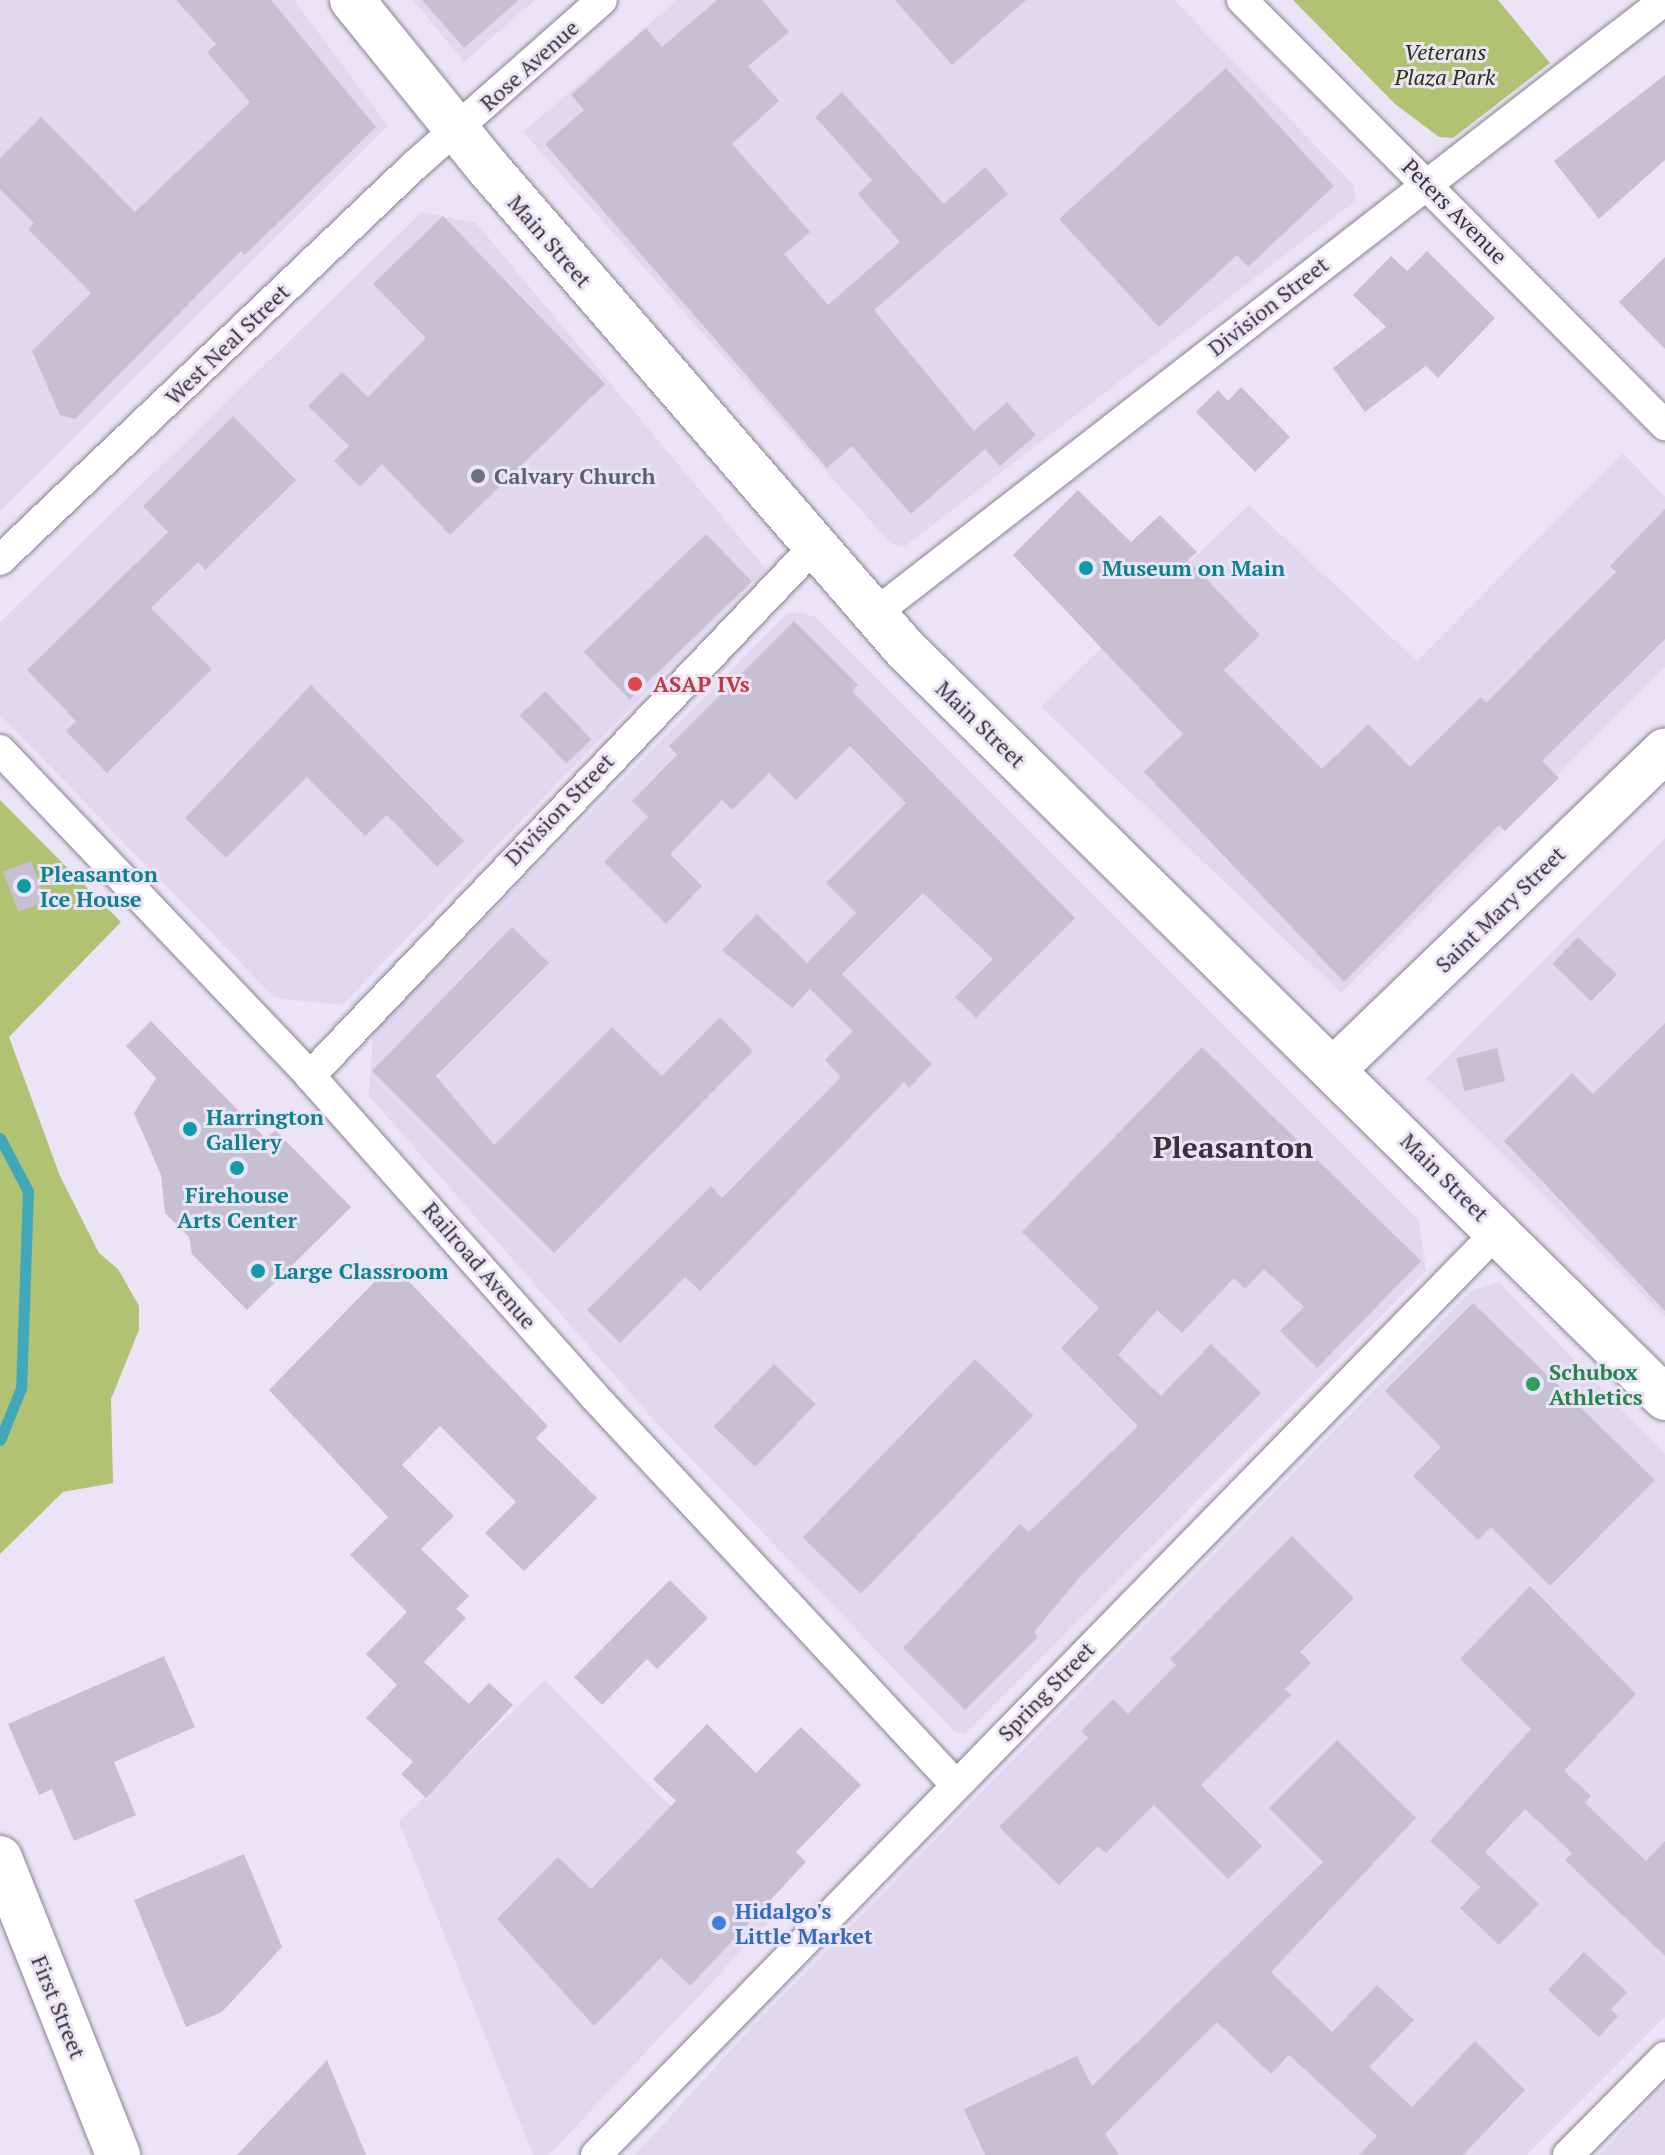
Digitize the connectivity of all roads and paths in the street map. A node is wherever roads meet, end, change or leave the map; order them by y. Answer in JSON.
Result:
{"nodes":[{"id":1,"x":352,"y":0,"type":"edge"},
{"id":2,"x":602,"y":0,"type":"edge"},
{"id":3,"x":1242,"y":0,"type":"edge"},
{"id":4,"x":1665,"y":0,"type":"edge"},
{"id":5,"x":456,"y":129,"type":"junction"},
{"id":6,"x":1426,"y":182,"type":"junction"},
{"id":7,"x":1665,"y":425,"type":"edge"},
{"id":8,"x":813,"y":548,"type":"junction"},
{"id":9,"x":0,"y":560,"type":"edge"},
{"id":10,"x":873,"y":615,"type":"junction"},
{"id":11,"x":0,"y":750,"type":"edge"},
{"id":12,"x":1665,"y":750,"type":"edge"},
{"id":13,"x":1335,"y":1068,"type":"junction"},
{"id":14,"x":310,"y":1076,"type":"junction"},
{"id":15,"x":1499,"y":1230,"type":"junction"},
{"id":16,"x":1665,"y":1398,"type":"edge"},
{"id":17,"x":955,"y":1784,"type":"junction"},
{"id":18,"x":0,"y":1858,"type":"edge"},
{"id":19,"x":1665,"y":2057,"type":"edge"},
{"id":20,"x":118,"y":2155,"type":"edge"},
{"id":21,"x":596,"y":2155,"type":"edge"},
{"id":22,"x":1568,"y":2155,"type":"edge"}],
"edges":[{"from":1,"to":5,"type":"street","name":"Main Street"},
{"from":2,"to":5,"type":"street","name":"Rose Avenue"},
{"from":3,"to":6,"type":"street","name":"Peters Avenue"},
{"from":4,"to":6,"type":"street","name":"Division Street"},
{"from":5,"to":8,"type":"street","name":"Main Street"},
{"from":5,"to":9,"type":"street","name":"West Neal Street"},
{"from":6,"to":7,"type":"street","name":"Peters Avenue"},
{"from":6,"to":10,"type":"street","name":"Division Street"},
{"from":8,"to":10,"type":"street","name":"Main Street"},
{"from":8,"to":14,"type":"street","name":"Division Street"},
{"from":10,"to":13,"type":"street","name":"Main Street"},
{"from":11,"to":14,"type":"street","name":"Railroad Avenue"},
{"from":12,"to":13,"type":"street","name":"Saint Mary Street"},
{"from":13,"to":15,"type":"street","name":"Main Street"},
{"from":14,"to":17,"type":"street","name":"Railroad Avenue"},
{"from":15,"to":16,"type":"street","name":"Main Street"},
{"from":15,"to":17,"type":"street","name":"Spring Street"},
{"from":17,"to":21,"type":"street","name":"Spring Street"},
{"from":18,"to":20,"type":"street","name":"First Street"},
{"from":19,"to":22,"type":"street"}]}
